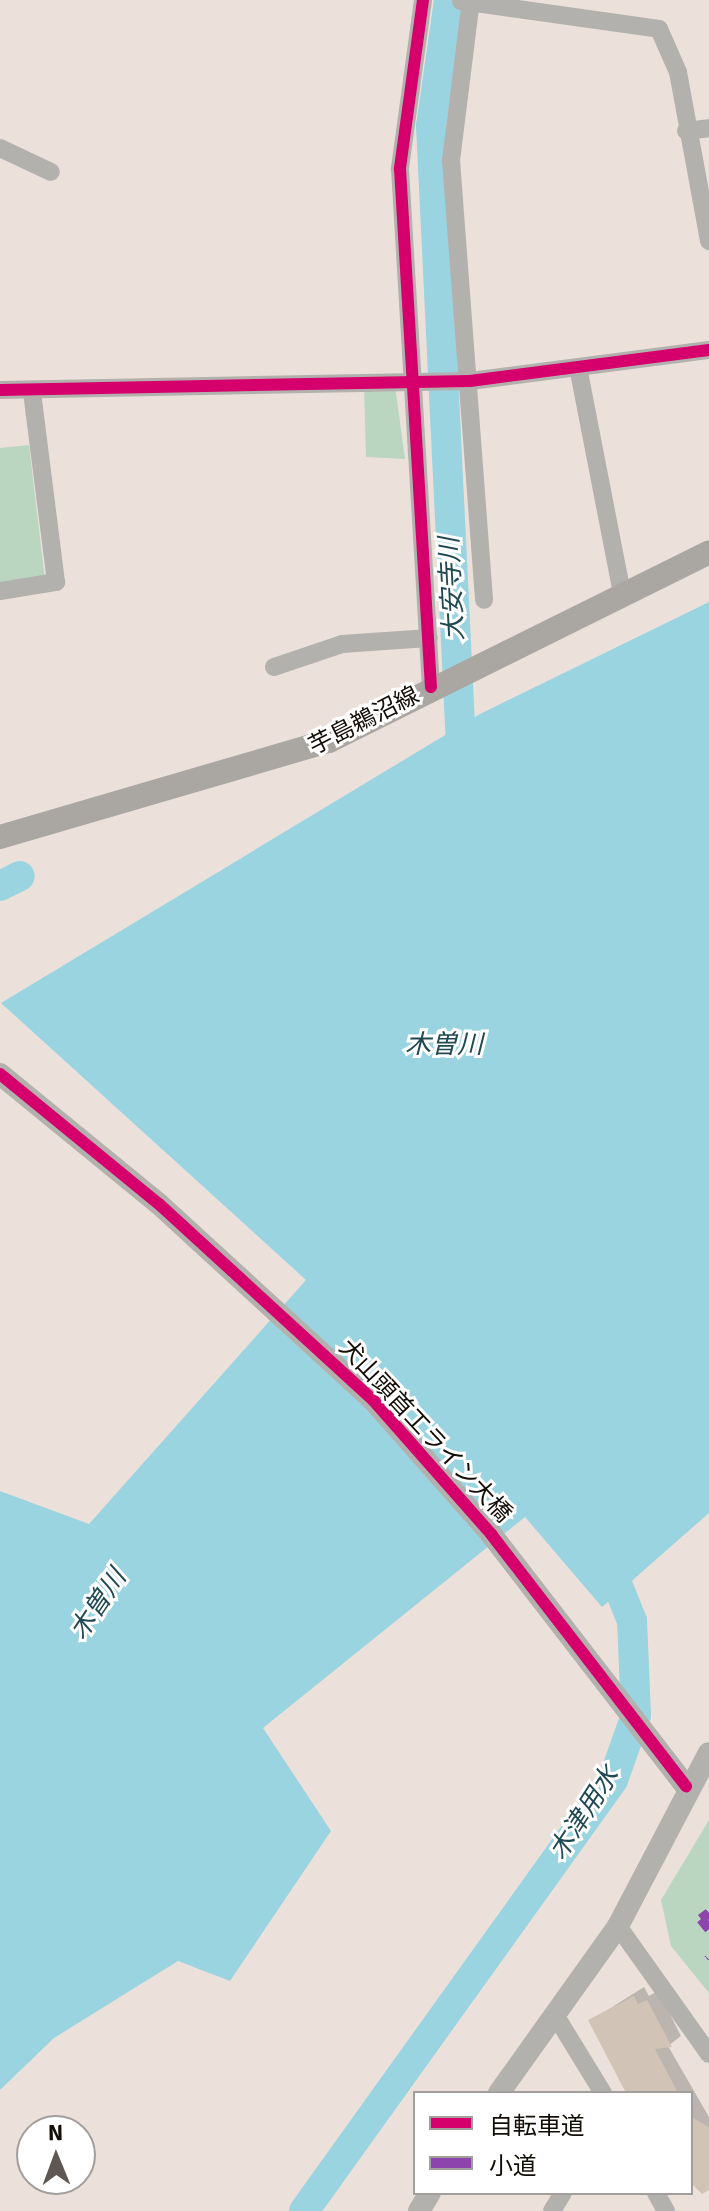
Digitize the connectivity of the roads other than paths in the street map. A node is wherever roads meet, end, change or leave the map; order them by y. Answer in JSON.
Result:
{"nodes":[{"id":1,"x":423,"y":0,"type":"edge"},
{"id":2,"x":467,"y":2,"type":"edge"},
{"id":3,"x":709,"y":128,"type":"edge"},
{"id":4,"x":686,"y":131,"type":"junction"},
{"id":5,"x":0,"y":148,"type":"edge"},
{"id":6,"x":51,"y":172,"type":"dead end"},
{"id":7,"x":709,"y":241,"type":"edge"},
{"id":8,"x":709,"y":350,"type":"edge"},
{"id":9,"x":578,"y":367,"type":"junction"},
{"id":10,"x":417,"y":380,"type":"junction"},
{"id":11,"x":465,"y":381,"type":"junction"},
{"id":12,"x":0,"y":390,"type":"edge"},
{"id":13,"x":32,"y":391,"type":"junction"},
{"id":14,"x":709,"y":552,"type":"edge"},
{"id":15,"x":0,"y":591,"type":"edge"},
{"id":16,"x":622,"y":594,"type":"junction"},
{"id":17,"x":484,"y":600,"type":"dead end"},
{"id":18,"x":429,"y":638,"type":"junction"},
{"id":19,"x":274,"y":667,"type":"dead end"},
{"id":20,"x":436,"y":685,"type":"junction"},
{"id":21,"x":0,"y":837,"type":"edge"},
{"id":22,"x":0,"y":1074,"type":"edge"},
{"id":23,"x":709,"y":1753,"type":"edge"},
{"id":24,"x":686,"y":1786,"type":"junction"},
{"id":25,"x":618,"y":1926,"type":"junction"},
{"id":26,"x":557,"y":2018,"type":"junction"},
{"id":27,"x":709,"y":2054,"type":"edge"},
{"id":28,"x":501,"y":2091,"type":"edge"},
{"id":29,"x":602,"y":2091,"type":"edge"}],
"edges":[{"from":1,"to":10,"type":"street"},
{"from":2,"to":4,"type":"street"},
{"from":2,"to":11,"type":"street"},
{"from":3,"to":4,"type":"street"},
{"from":4,"to":7,"type":"street"},
{"from":5,"to":6,"type":"street"},
{"from":8,"to":9,"type":"street"},
{"from":9,"to":11,"type":"street"},
{"from":9,"to":16,"type":"street"},
{"from":10,"to":11,"type":"street"},
{"from":10,"to":13,"type":"street"},
{"from":10,"to":18,"type":"street"},
{"from":11,"to":17,"type":"street"},
{"from":12,"to":13,"type":"street"},
{"from":13,"to":15,"type":"street"},
{"from":14,"to":16,"type":"main road","name":"芋島鵜沼線"},
{"from":16,"to":20,"type":"main road","name":"芋島鵜沼線"},
{"from":18,"to":19,"type":"street"},
{"from":18,"to":20,"type":"street"},
{"from":20,"to":21,"type":"main road","name":"芋島鵜沼線"},
{"from":22,"to":24,"type":"street","name":"犬山頭首工ライン大橋"},
{"from":23,"to":24,"type":"street"},
{"from":24,"to":25,"type":"street"},
{"from":25,"to":26,"type":"street"},
{"from":25,"to":27,"type":"street"},
{"from":26,"to":28,"type":"street"},
{"from":26,"to":29,"type":"street"}]}
